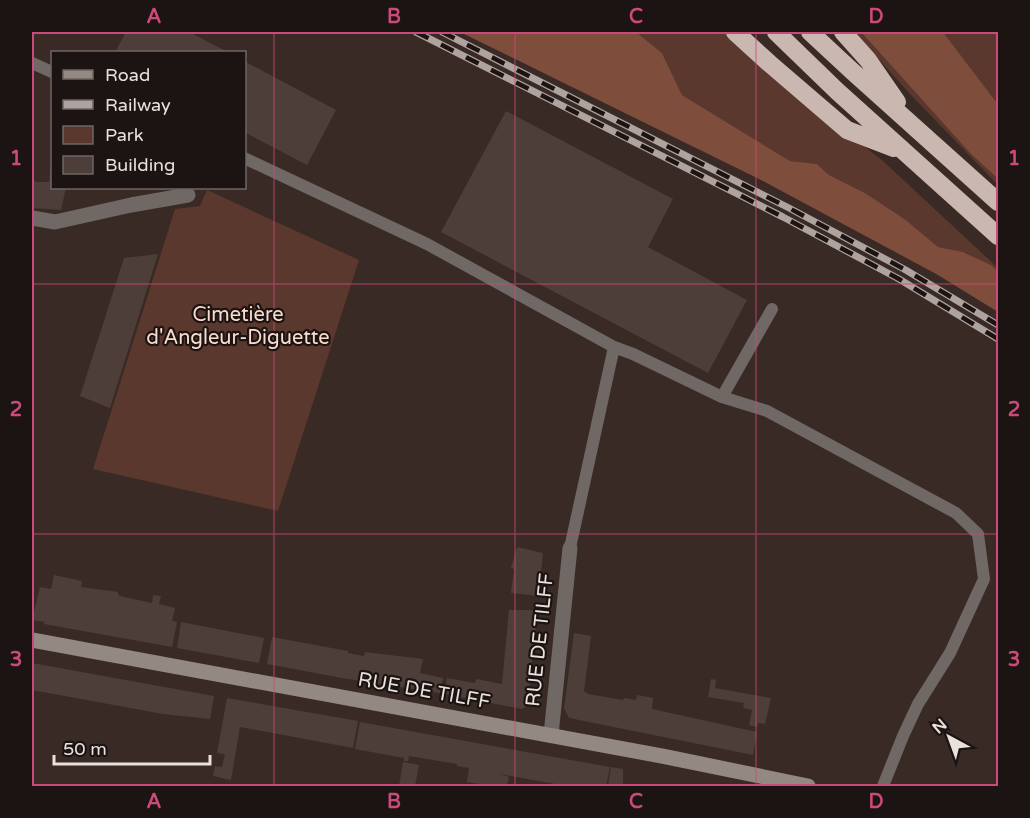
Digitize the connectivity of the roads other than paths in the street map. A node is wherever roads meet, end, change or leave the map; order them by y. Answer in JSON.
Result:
{"nodes":[{"id":1,"x":735,"y":32,"type":"edge"},
{"id":2,"x":776,"y":32,"type":"edge"},
{"id":3,"x":810,"y":32,"type":"edge"},
{"id":4,"x":843,"y":32,"type":"edge"},
{"id":5,"x":32,"y":63,"type":"edge"},
{"id":6,"x":51,"y":72,"type":"edge"},
{"id":7,"x":913,"y":125,"type":"junction"},
{"id":8,"x":907,"y":154,"type":"junction"},
{"id":9,"x":246,"y":159,"type":"edge"},
{"id":10,"x":188,"y":195,"type":"dead end"},
{"id":11,"x":999,"y":202,"type":"edge"},
{"id":12,"x":32,"y":218,"type":"edge"},
{"id":13,"x":999,"y":236,"type":"edge"},
{"id":14,"x":772,"y":309,"type":"dead end"},
{"id":15,"x":614,"y":347,"type":"junction"},
{"id":16,"x":722,"y":397,"type":"junction"},
{"id":17,"x":570,"y":548,"type":"joint"},
{"id":18,"x":32,"y":640,"type":"edge"},
{"id":19,"x":551,"y":735,"type":"junction"},
{"id":20,"x":808,"y":786,"type":"edge"},
{"id":21,"x":883,"y":786,"type":"edge"}],
"edges":[{"from":1,"to":8,"type":"highway"},
{"from":2,"to":8,"type":"highway"},
{"from":3,"to":7,"type":"highway"},
{"from":4,"to":7,"type":"highway"},
{"from":5,"to":6,"type":"lane"},
{"from":7,"to":11,"type":"highway"},
{"from":8,"to":13,"type":"highway"},
{"from":9,"to":15,"type":"lane"},
{"from":10,"to":12,"type":"street"},
{"from":14,"to":16,"type":"lane"},
{"from":15,"to":16,"type":"lane"},
{"from":15,"to":17,"type":"lane"},
{"from":16,"to":21,"type":"lane"},
{"from":17,"to":19,"type":"street","name":"RUE DE TILFF"},
{"from":18,"to":19,"type":"main road","name":"RUE DE TILFF"},
{"from":19,"to":20,"type":"main road","name":"RUE DE TILFF"}]}
